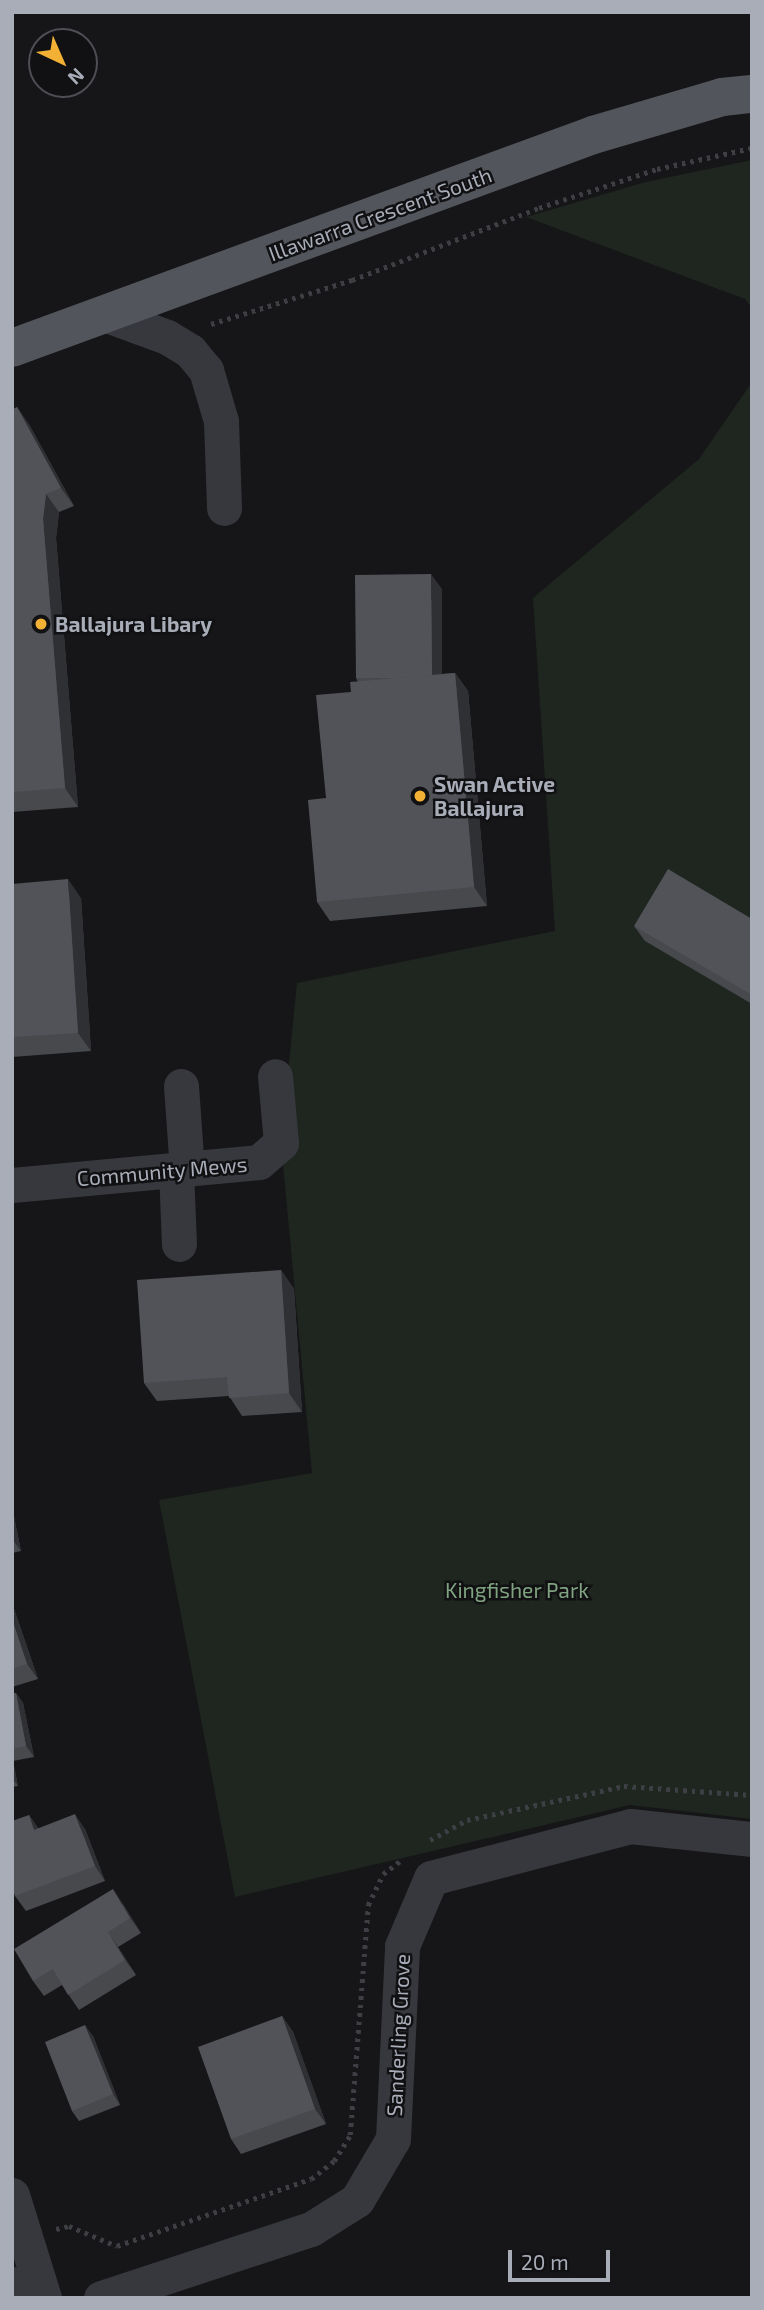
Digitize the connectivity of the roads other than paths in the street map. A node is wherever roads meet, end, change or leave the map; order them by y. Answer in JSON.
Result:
{"nodes":[{"id":1,"x":752,"y":94,"type":"edge"},
{"id":2,"x":107,"y":315,"type":"junction"},
{"id":3,"x":12,"y":348,"type":"edge"},
{"id":4,"x":223,"y":508,"type":"dead end"},
{"id":5,"x":275,"y":1076,"type":"dead end"},
{"id":6,"x":181,"y":1086,"type":"dead end"},
{"id":7,"x":181,"y":1169,"type":"junction"},
{"id":8,"x":12,"y":1185,"type":"edge"},
{"id":9,"x":179,"y":1244,"type":"dead end"},
{"id":10,"x":752,"y":1839,"type":"edge"},
{"id":11,"x":12,"y":2195,"type":"edge"},
{"id":12,"x":12,"y":2284,"type":"edge"},
{"id":13,"x":17,"y":2298,"type":"edge"},
{"id":14,"x":44,"y":2298,"type":"edge"},
{"id":15,"x":102,"y":2298,"type":"edge"}],
"edges":[{"from":1,"to":2,"type":"main road","name":"Illawarra Crescent South"},
{"from":2,"to":3,"type":"main road","name":"Illawarra Crescent South"},
{"from":2,"to":4,"type":"street"},
{"from":5,"to":7,"type":"street","name":"Community Mews"},
{"from":6,"to":7,"type":"street"},
{"from":7,"to":8,"type":"street","name":"Community Mews"},
{"from":7,"to":9,"type":"street"},
{"from":10,"to":15,"type":"street","name":"Sanderling Grove"},
{"from":11,"to":14,"type":"street"},
{"from":12,"to":13,"type":"street"}]}
